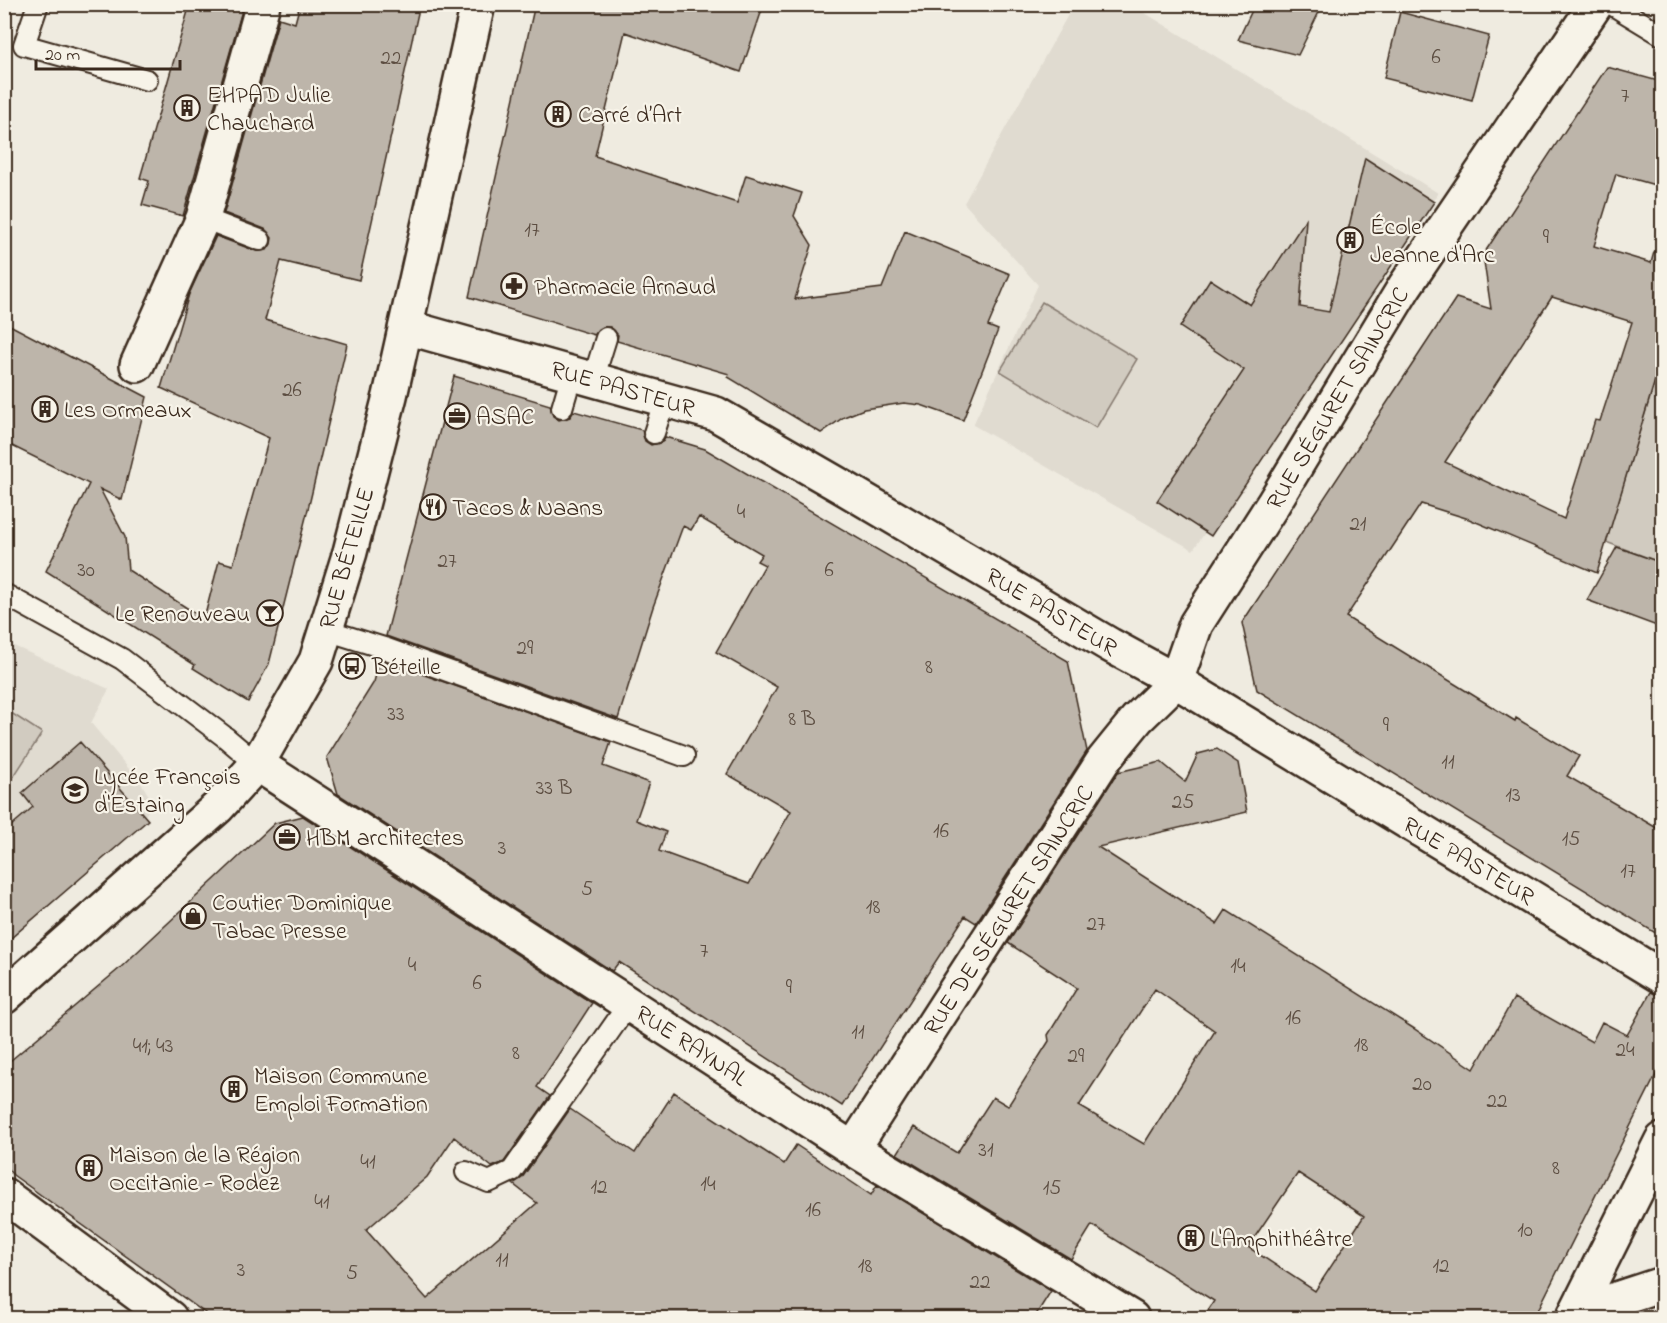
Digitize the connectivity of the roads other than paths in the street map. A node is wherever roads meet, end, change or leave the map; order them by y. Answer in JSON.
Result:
{"nodes":[{"id":1,"x":38,"y":4,"type":"edge"},
{"id":2,"x":263,"y":4,"type":"edge"},
{"id":3,"x":478,"y":4,"type":"edge"},
{"id":4,"x":1596,"y":4,"type":"edge"},
{"id":5,"x":1611,"y":4,"type":"edge"},
{"id":6,"x":1662,"y":35,"type":"edge"},
{"id":7,"x":147,"y":80,"type":"dead end"},
{"id":8,"x":202,"y":218,"type":"junction"},
{"id":9,"x":260,"y":240,"type":"dead end"},
{"id":10,"x":406,"y":327,"type":"junction"},
{"id":11,"x":606,"y":338,"type":"dead end"},
{"id":12,"x":137,"y":365,"type":"dead end"},
{"id":13,"x":583,"y":377,"type":"junction"},
{"id":14,"x":665,"y":399,"type":"junction"},
{"id":15,"x":562,"y":408,"type":"dead end"},
{"id":16,"x":654,"y":434,"type":"dead end"},
{"id":17,"x":4,"y":594,"type":"edge"},
{"id":18,"x":326,"y":630,"type":"junction"},
{"id":19,"x":1176,"y":681,"type":"junction"},
{"id":20,"x":684,"y":756,"type":"dead end"},
{"id":21,"x":257,"y":764,"type":"junction"},
{"id":22,"x":1662,"y":977,"type":"edge"},
{"id":23,"x":4,"y":997,"type":"edge"},
{"id":24,"x":628,"y":1005,"type":"junction"},
{"id":25,"x":1662,"y":1140,"type":"edge"},
{"id":26,"x":853,"y":1149,"type":"junction"},
{"id":27,"x":466,"y":1172,"type":"dead end"},
{"id":28,"x":4,"y":1195,"type":"edge"},
{"id":29,"x":1662,"y":1284,"type":"edge"},
{"id":30,"x":1575,"y":1315,"type":"edge"},
{"id":31,"x":170,"y":1318,"type":"edge"},
{"id":32,"x":1132,"y":1318,"type":"edge"}],
"edges":[{"from":1,"to":7,"type":"lane"},
{"from":2,"to":8,"type":"street"},
{"from":3,"to":10,"type":"street","name":"RUE BÉTEILLE"},
{"from":4,"to":19,"type":"street","name":"RUE SÉGURET SAINCRIC"},
{"from":5,"to":6,"type":"lane"},
{"from":8,"to":9,"type":"lane"},
{"from":8,"to":12,"type":"street"},
{"from":10,"to":13,"type":"street","name":"RUE PASTEUR"},
{"from":10,"to":18,"type":"street","name":"RUE BÉTEILLE"},
{"from":11,"to":13,"type":"lane"},
{"from":13,"to":14,"type":"street","name":"RUE PASTEUR"},
{"from":13,"to":15,"type":"lane"},
{"from":14,"to":16,"type":"lane"},
{"from":14,"to":19,"type":"street","name":"RUE PASTEUR"},
{"from":17,"to":21,"type":"lane"},
{"from":18,"to":20,"type":"lane"},
{"from":18,"to":21,"type":"street","name":"RUE BÉTEILLE"},
{"from":19,"to":22,"type":"street","name":"RUE PASTEUR"},
{"from":19,"to":26,"type":"street","name":"RUE DE SÉGURET SAINCRIC"},
{"from":21,"to":23,"type":"street","name":"RUE BÉTEILLE"},
{"from":21,"to":24,"type":"street","name":"RUE RAYNAL"},
{"from":24,"to":26,"type":"street","name":"RUE RAYNAL"},
{"from":24,"to":27,"type":"lane"},
{"from":25,"to":30,"type":"street"},
{"from":26,"to":32,"type":"street","name":"RUE RAYNAL"},
{"from":28,"to":31,"type":"street"},
{"from":29,"to":30,"type":"street"}]}
